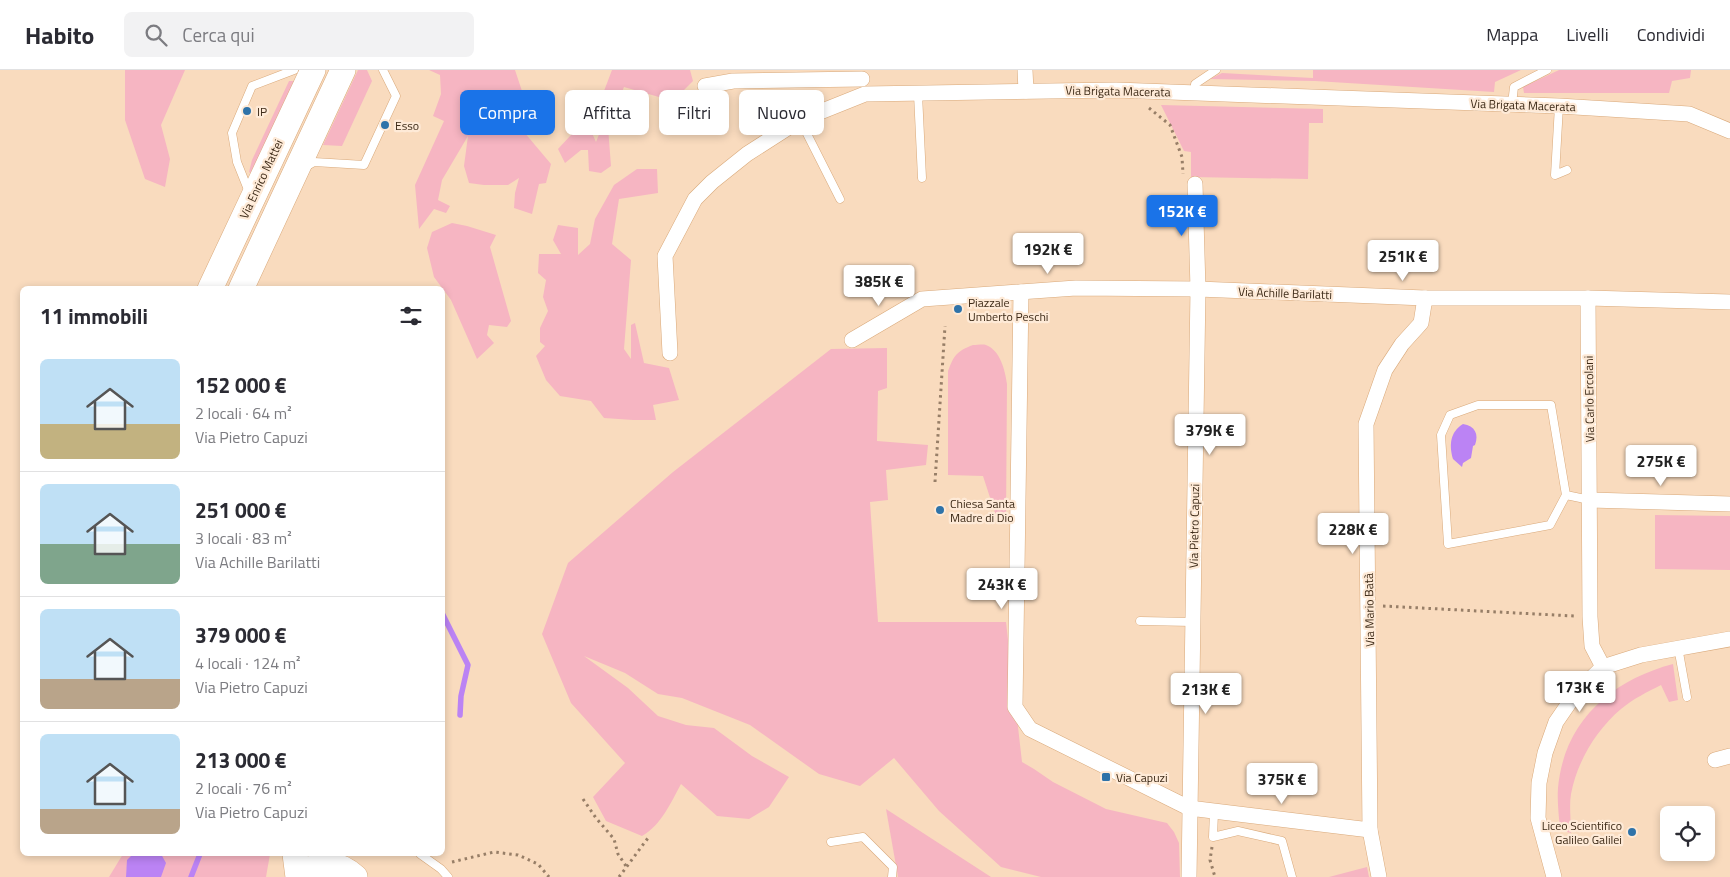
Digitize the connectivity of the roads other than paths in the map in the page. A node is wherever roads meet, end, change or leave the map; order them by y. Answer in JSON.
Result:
{"nodes":[{"id":1,"x":294,"y":70,"type":"edge"},
{"id":2,"x":313,"y":70,"type":"edge"},
{"id":3,"x":343,"y":70,"type":"edge"},
{"id":4,"x":383,"y":70,"type":"edge"},
{"id":5,"x":1025,"y":70,"type":"edge"},
{"id":6,"x":1216,"y":70,"type":"edge"},
{"id":7,"x":1547,"y":70,"type":"edge"},
{"id":8,"x":864,"y":81,"type":"edge"},
{"id":9,"x":705,"y":86,"type":"dead end"},
{"id":10,"x":1026,"y":91,"type":"junction"},
{"id":11,"x":1195,"y":92,"type":"junction"},
{"id":12,"x":918,"y":94,"type":"junction"},
{"id":13,"x":1512,"y":104,"type":"junction"},
{"id":14,"x":824,"y":105,"type":"edge"},
{"id":15,"x":1559,"y":106,"type":"junction"},
{"id":16,"x":1730,"y":131,"type":"edge"},
{"id":17,"x":777,"y":135,"type":"edge"},
{"id":18,"x":808,"y":135,"type":"edge"},
{"id":19,"x":1567,"y":170,"type":"dead end"},
{"id":20,"x":296,"y":172,"type":"junction"},
{"id":21,"x":922,"y":178,"type":"dead end"},
{"id":22,"x":1195,"y":184,"type":"road end"},
{"id":23,"x":840,"y":199,"type":"dead end"},
{"id":24,"x":251,"y":200,"type":"junction"},
{"id":25,"x":211,"y":286,"type":"edge"},
{"id":26,"x":242,"y":286,"type":"edge"},
{"id":27,"x":1198,"y":289,"type":"junction"},
{"id":28,"x":1022,"y":292,"type":"junction"},
{"id":29,"x":1425,"y":298,"type":"junction"},
{"id":30,"x":1588,"y":298,"type":"junction"},
{"id":31,"x":1730,"y":302,"type":"edge"},
{"id":32,"x":852,"y":340,"type":"dead end"},
{"id":33,"x":670,"y":352,"type":"dead end"},
{"id":34,"x":1566,"y":495,"type":"junction"},
{"id":35,"x":1590,"y":500,"type":"junction"},
{"id":36,"x":1730,"y":504,"type":"edge"},
{"id":37,"x":1140,"y":621,"type":"dead end"},
{"id":38,"x":1193,"y":622,"type":"junction"},
{"id":39,"x":1730,"y":639,"type":"edge"},
{"id":40,"x":1678,"y":648,"type":"junction"},
{"id":41,"x":1603,"y":667,"type":"junction"},
{"id":42,"x":1687,"y":697,"type":"dead end"},
{"id":43,"x":1730,"y":756,"type":"edge"},
{"id":44,"x":1715,"y":760,"type":"dead end"},
{"id":45,"x":1189,"y":808,"type":"junction"},
{"id":46,"x":1214,"y":812,"type":"junction"},
{"id":47,"x":1370,"y":830,"type":"junction"},
{"id":48,"x":831,"y":842,"type":"dead end"},
{"id":49,"x":283,"y":856,"type":"edge"},
{"id":50,"x":295,"y":856,"type":"edge"},
{"id":51,"x":423,"y":856,"type":"edge"},
{"id":52,"x":348,"y":867,"type":"edge"},
{"id":53,"x":281,"y":877,"type":"edge"},
{"id":54,"x":298,"y":877,"type":"edge"},
{"id":55,"x":303,"y":877,"type":"edge"},
{"id":56,"x":448,"y":877,"type":"edge"},
{"id":57,"x":892,"y":877,"type":"edge"},
{"id":58,"x":1189,"y":877,"type":"edge"},
{"id":59,"x":1292,"y":877,"type":"edge"},
{"id":60,"x":1379,"y":877,"type":"edge"},
{"id":61,"x":1554,"y":877,"type":"edge"}],
"edges":[{"from":1,"to":24,"type":"lane"},
{"from":2,"to":24,"type":"main road","name":"Via Enrico Mattei"},
{"from":3,"to":20,"type":"main road"},
{"from":4,"to":20,"type":"lane"},
{"from":5,"to":10,"type":"street"},
{"from":6,"to":11,"type":"lane"},
{"from":7,"to":13,"type":"lane"},
{"from":8,"to":9,"type":"street"},
{"from":8,"to":12,"type":"street","name":"Via Brigata Macerata"},
{"from":8,"to":14,"type":"street","name":"Via Brigata Macerata"},
{"from":10,"to":11,"type":"street","name":"Via Brigata Macerata"},
{"from":10,"to":12,"type":"street","name":"Via Brigata Macerata"},
{"from":11,"to":13,"type":"street","name":"Via Brigata Macerata"},
{"from":12,"to":21,"type":"lane"},
{"from":13,"to":15,"type":"street","name":"Via Brigata Macerata"},
{"from":15,"to":16,"type":"street","name":"Via Brigata Macerata"},
{"from":15,"to":19,"type":"lane"},
{"from":17,"to":33,"type":"street","name":"Via Brigata Macerata"},
{"from":18,"to":23,"type":"lane"},
{"from":20,"to":26,"type":"main road"},
{"from":22,"to":27,"type":"street","name":"Via Pietro Capuzi"},
{"from":24,"to":25,"type":"main road","name":"Via Enrico Mattei"},
{"from":27,"to":28,"type":"street","name":"Via Achille Barilatti"},
{"from":27,"to":29,"type":"street","name":"Via Achille Barilatti"},
{"from":27,"to":38,"type":"street","name":"Via Pietro Capuzi"},
{"from":28,"to":32,"type":"street","name":"Via Achille Barilatti"},
{"from":28,"to":45,"type":"street"},
{"from":29,"to":30,"type":"street","name":"Via Achille Barilatti"},
{"from":29,"to":47,"type":"street","name":"Via Mario Batà"},
{"from":30,"to":31,"type":"street","name":"Via Achille Barilatti"},
{"from":30,"to":35,"type":"street","name":"Via Carlo Ercolani"},
{"from":34,"to":34,"type":"lane"},
{"from":34,"to":35,"type":"lane"},
{"from":35,"to":36,"type":"street"},
{"from":35,"to":41,"type":"street","name":"Via Carlo Ercolani"},
{"from":37,"to":38,"type":"lane"},
{"from":38,"to":45,"type":"street","name":"Via Pietro Capuzi"},
{"from":39,"to":40,"type":"street"},
{"from":40,"to":41,"type":"street"},
{"from":40,"to":42,"type":"lane"},
{"from":41,"to":61,"type":"street"},
{"from":43,"to":44,"type":"street"},
{"from":45,"to":46,"type":"street"},
{"from":45,"to":58,"type":"street","name":"Via Pietro Capuzi"},
{"from":46,"to":47,"type":"street"},
{"from":46,"to":59,"type":"lane"},
{"from":47,"to":60,"type":"street","name":"Via Mario Batà"},
{"from":48,"to":57,"type":"lane"},
{"from":49,"to":53,"type":"main road"},
{"from":50,"to":54,"type":"main road"},
{"from":51,"to":56,"type":"lane"},
{"from":52,"to":55,"type":"main road"}]}
